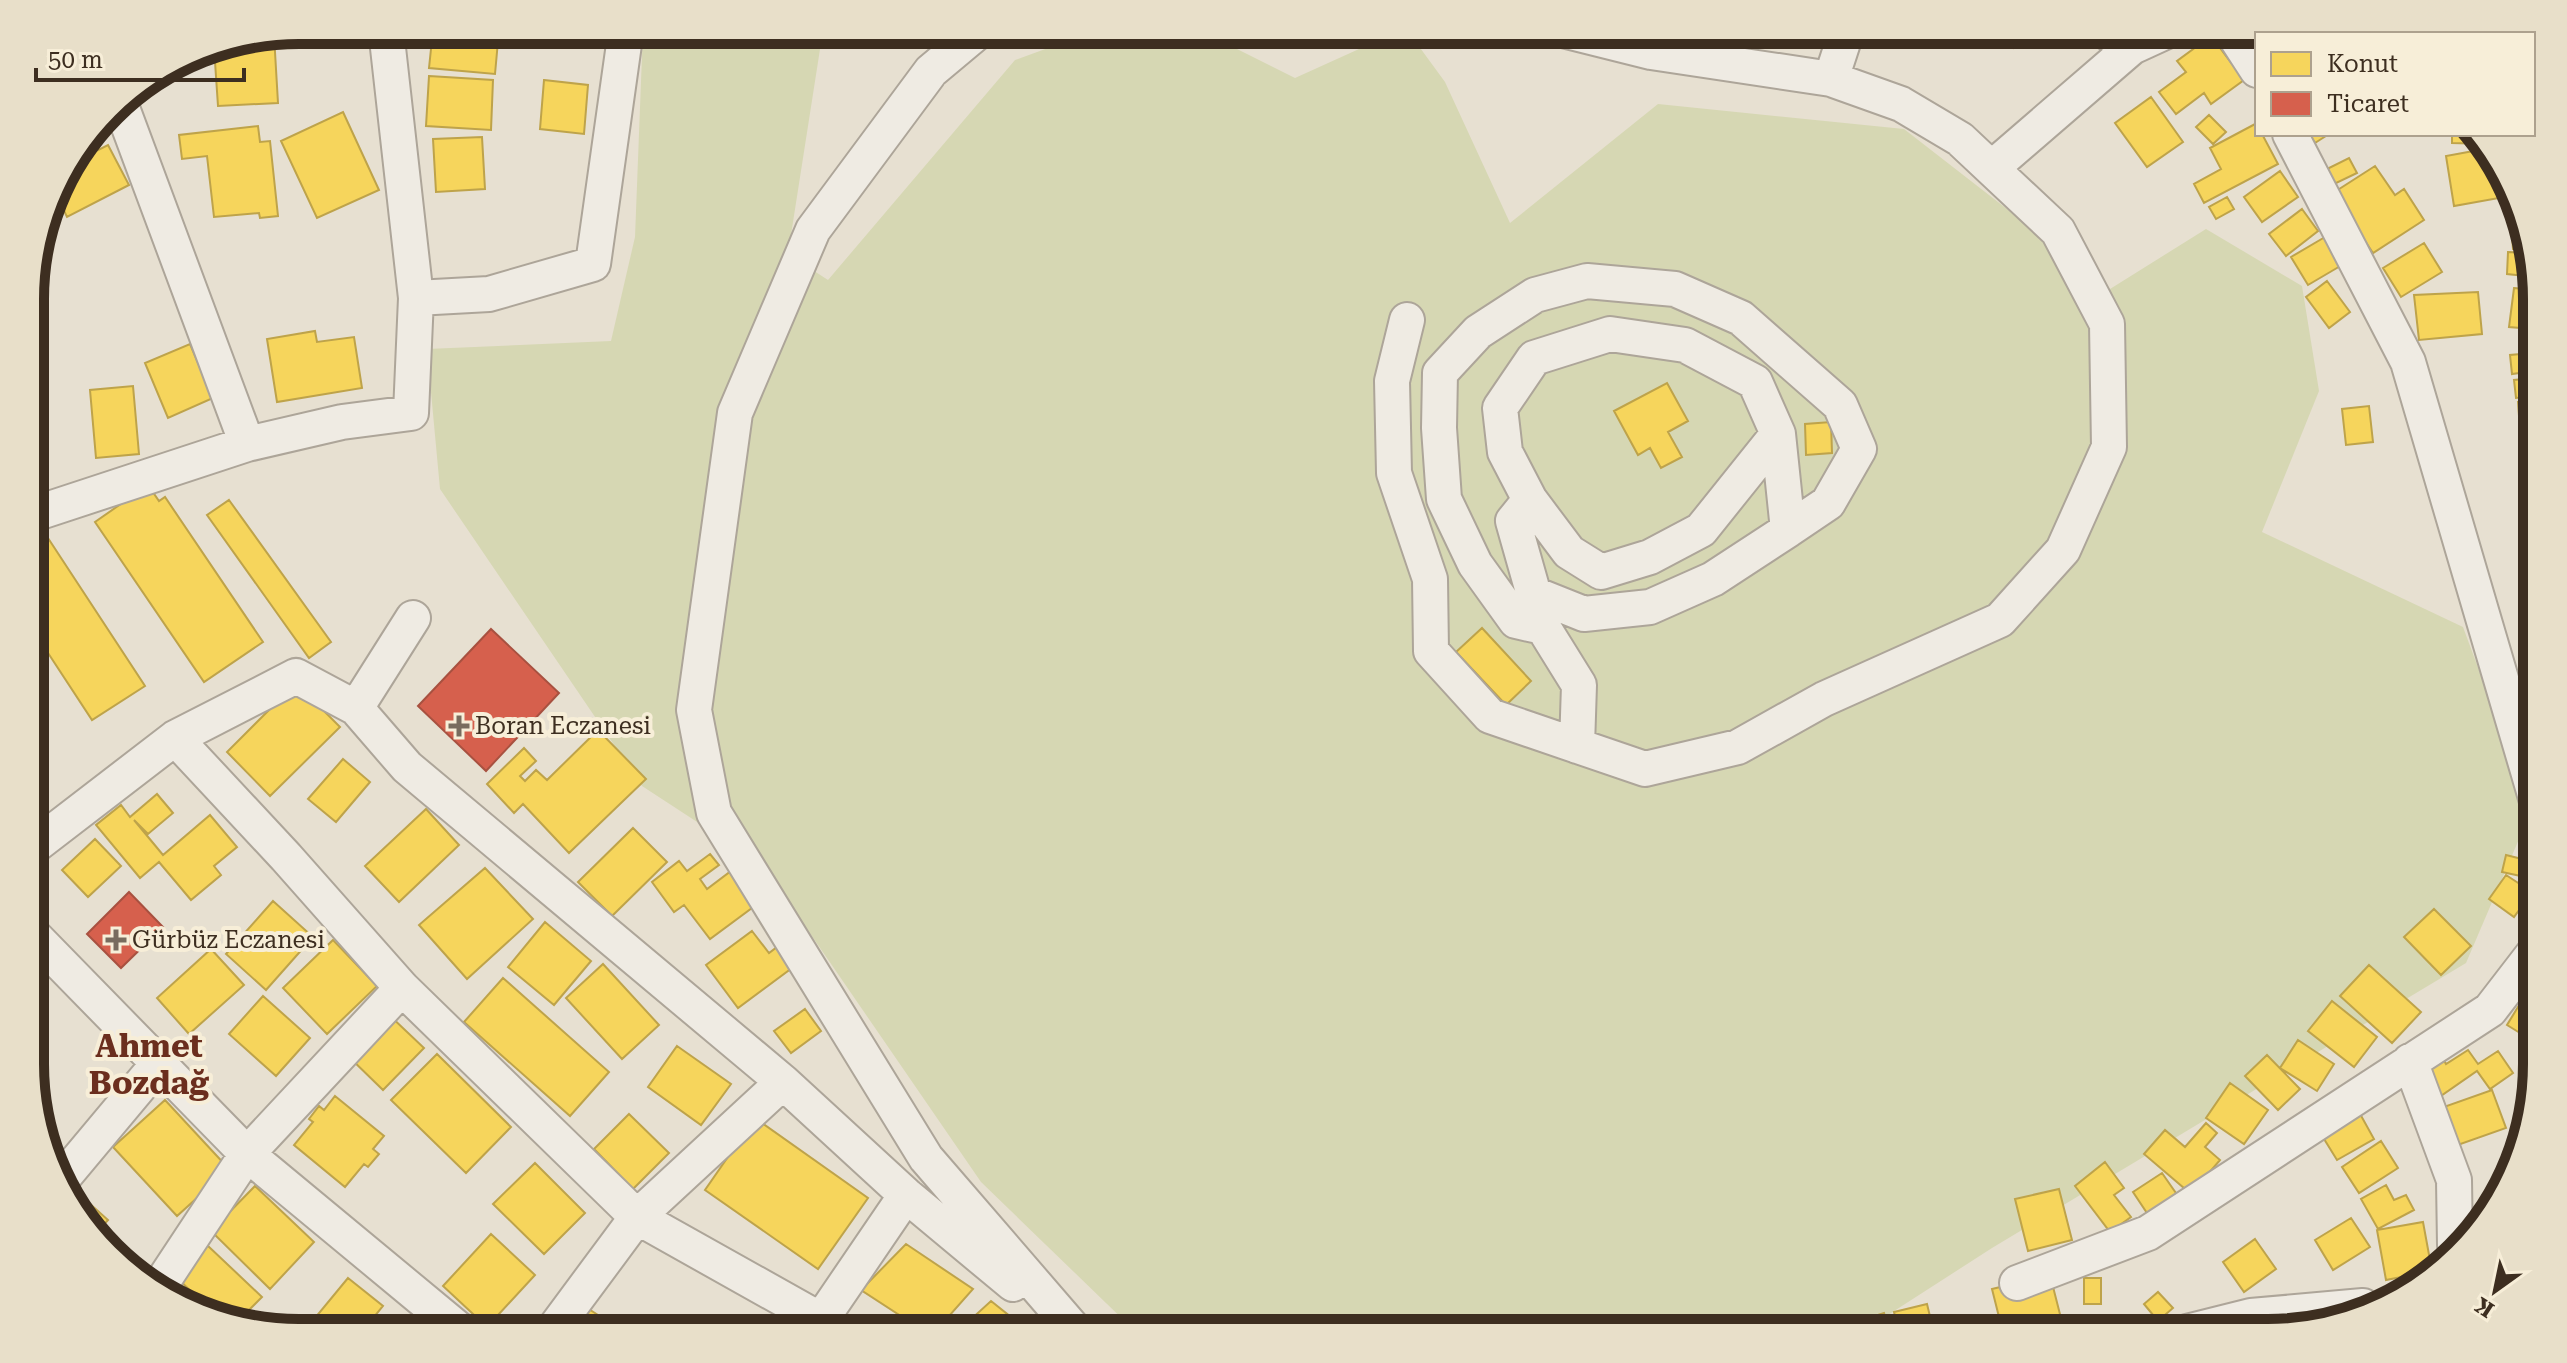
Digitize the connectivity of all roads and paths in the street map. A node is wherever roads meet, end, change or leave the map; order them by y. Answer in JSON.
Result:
{"nodes":[{"id":1,"x":1620,"y":44,"type":"edge"},
{"id":2,"x":1842,"y":44,"type":"edge"},
{"id":3,"x":2111,"y":44,"type":"edge"},
{"id":4,"x":388,"y":45,"type":"edge"},
{"id":5,"x":624,"y":45,"type":"edge"},
{"id":6,"x":962,"y":45,"type":"edge"},
{"id":7,"x":1831,"y":79,"type":"junction"},
{"id":8,"x":124,"y":114,"type":"edge"},
{"id":9,"x":2291,"y":136,"type":"edge"},
{"id":10,"x":1993,"y":167,"type":"junction"},
{"id":11,"x":416,"y":298,"type":"junction"},
{"id":12,"x":1407,"y":320,"type":"dead end"},
{"id":13,"x":1778,"y":434,"type":"junction"},
{"id":14,"x":247,"y":444,"type":"junction"},
{"id":15,"x":1530,"y":500,"type":"junction"},
{"id":16,"x":45,"y":510,"type":"edge"},
{"id":17,"x":1788,"y":530,"type":"junction"},
{"id":18,"x":1534,"y":594,"type":"junction"},
{"id":19,"x":413,"y":618,"type":"dead end"},
{"id":20,"x":1543,"y":627,"type":"junction"},
{"id":21,"x":356,"y":708,"type":"junction"},
{"id":22,"x":175,"y":738,"type":"junction"},
{"id":23,"x":1577,"y":746,"type":"junction"},
{"id":24,"x":2523,"y":754,"type":"edge"},
{"id":25,"x":44,"y":839,"type":"edge"},
{"id":26,"x":44,"y":946,"type":"edge"},
{"id":27,"x":2523,"y":967,"type":"edge"},
{"id":28,"x":402,"y":988,"type":"junction"},
{"id":29,"x":2410,"y":1061,"type":"junction"},
{"id":30,"x":159,"y":1063,"type":"junction"},
{"id":31,"x":783,"y":1082,"type":"junction"},
{"id":32,"x":247,"y":1154,"type":"junction"},
{"id":33,"x":68,"y":1172,"type":"edge"},
{"id":34,"x":906,"y":1195,"type":"junction"},
{"id":35,"x":637,"y":1217,"type":"junction"},
{"id":36,"x":2455,"y":1237,"type":"edge"},
{"id":37,"x":164,"y":1280,"type":"edge"},
{"id":38,"x":2017,"y":1283,"type":"dead end"},
{"id":39,"x":2339,"y":1308,"type":"edge"},
{"id":40,"x":2243,"y":1318,"type":"edge"},
{"id":41,"x":446,"y":1319,"type":"edge"},
{"id":42,"x":561,"y":1319,"type":"edge"},
{"id":43,"x":808,"y":1319,"type":"edge"},
{"id":44,"x":831,"y":1319,"type":"edge"},
{"id":45,"x":1057,"y":1319,"type":"edge"},
{"id":46,"x":1063,"y":1319,"type":"edge"}],
"edges":[{"from":1,"to":7,"type":"street"},
{"from":2,"to":7,"type":"street"},
{"from":3,"to":10,"type":"street"},
{"from":4,"to":11,"type":"street"},
{"from":5,"to":11,"type":"street"},
{"from":6,"to":46,"type":"street"},
{"from":7,"to":10,"type":"street"},
{"from":8,"to":14,"type":"street"},
{"from":9,"to":24,"type":"street"},
{"from":10,"to":23,"type":"street"},
{"from":11,"to":14,"type":"street"},
{"from":12,"to":23,"type":"street"},
{"from":13,"to":15,"type":"street"},
{"from":13,"to":15,"type":"street"},
{"from":13,"to":17,"type":"street"},
{"from":14,"to":16,"type":"street"},
{"from":15,"to":18,"type":"street"},
{"from":17,"to":18,"type":"street"},
{"from":17,"to":20,"type":"street"},
{"from":18,"to":20,"type":"street"},
{"from":19,"to":21,"type":"street"},
{"from":20,"to":23,"type":"street"},
{"from":21,"to":22,"type":"street"},
{"from":21,"to":31,"type":"street"},
{"from":22,"to":25,"type":"street"},
{"from":22,"to":28,"type":"street"},
{"from":26,"to":30,"type":"street"},
{"from":27,"to":29,"type":"street"},
{"from":28,"to":32,"type":"street"},
{"from":28,"to":35,"type":"street"},
{"from":29,"to":36,"type":"street"},
{"from":29,"to":38,"type":"street"},
{"from":30,"to":32,"type":"street"},
{"from":30,"to":33,"type":"street"},
{"from":31,"to":34,"type":"street"},
{"from":31,"to":35,"type":"street"},
{"from":32,"to":37,"type":"street"},
{"from":32,"to":41,"type":"street"},
{"from":34,"to":44,"type":"street"},
{"from":34,"to":45,"type":"street"},
{"from":35,"to":42,"type":"street"},
{"from":35,"to":43,"type":"street"},
{"from":39,"to":40,"type":"street"}]}
